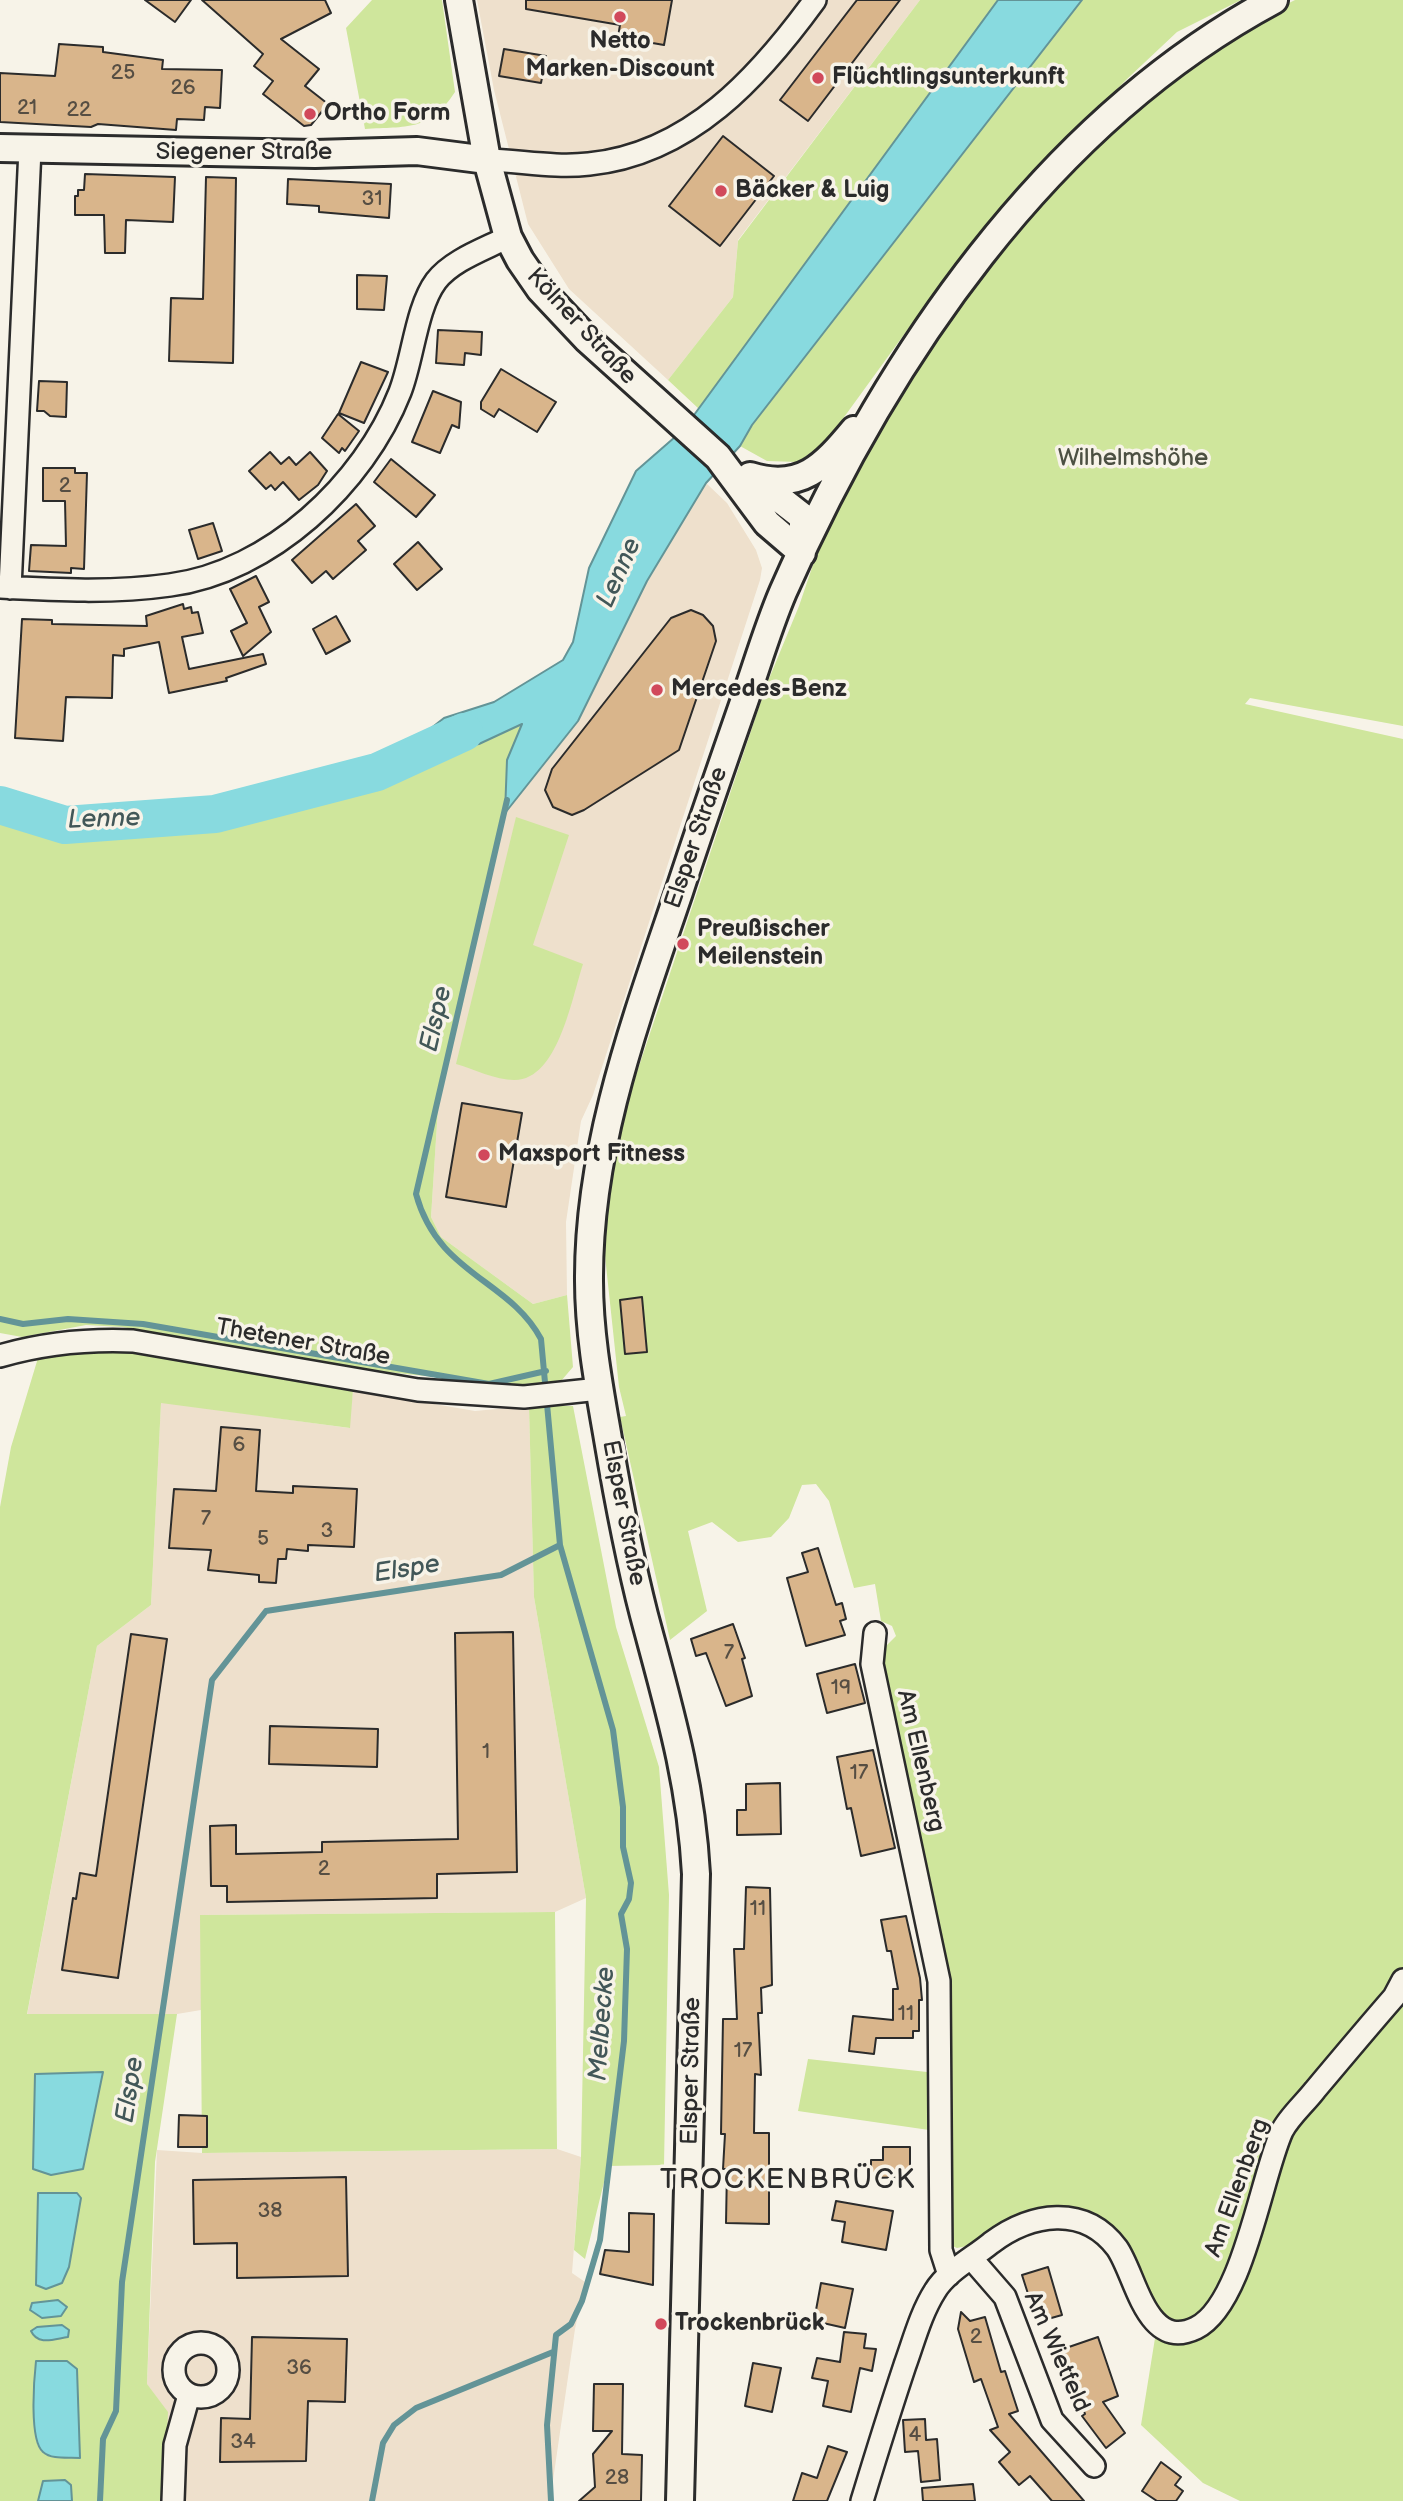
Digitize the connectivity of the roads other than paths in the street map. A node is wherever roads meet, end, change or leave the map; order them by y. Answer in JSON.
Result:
{"nodes":[{"id":1,"x":458,"y":0,"type":"edge"},
{"id":2,"x":815,"y":0,"type":"edge"},
{"id":3,"x":1274,"y":0,"type":"edge"},
{"id":4,"x":0,"y":148,"type":"edge"},
{"id":5,"x":30,"y":149,"type":"junction"},
{"id":6,"x":487,"y":160,"type":"junction"},
{"id":7,"x":508,"y":237,"type":"junction"},
{"id":8,"x":886,"y":395,"type":"junction"},
{"id":9,"x":718,"y":457,"type":"junction"},
{"id":10,"x":750,"y":476,"type":"junction"},
{"id":11,"x":802,"y":553,"type":"junction"},
{"id":12,"x":5,"y":588,"type":"edge"},
{"id":13,"x":0,"y":1356,"type":"edge"},
{"id":14,"x":599,"y":1389,"type":"junction"},
{"id":15,"x":875,"y":1633,"type":"dead end"},
{"id":16,"x":1403,"y":1980,"type":"edge"},
{"id":17,"x":972,"y":2259,"type":"junction"},
{"id":18,"x":949,"y":2274,"type":"junction"},
{"id":19,"x":189,"y":2395,"type":"dead end"},
{"id":20,"x":1094,"y":2466,"type":"dead end"},
{"id":21,"x":173,"y":2501,"type":"edge"},
{"id":22,"x":680,"y":2501,"type":"edge"},
{"id":23,"x":862,"y":2501,"type":"edge"}],
"edges":[{"from":1,"to":6,"type":"main road","name":"Kölner Straße"},
{"from":2,"to":6,"type":"street"},
{"from":3,"to":8,"type":"main road"},
{"from":4,"to":5,"type":"main road","name":"Siegener Straße"},
{"from":5,"to":6,"type":"main road","name":"Siegener Straße"},
{"from":5,"to":12,"type":"street"},
{"from":6,"to":7,"type":"main road","name":"Kölner Straße"},
{"from":7,"to":9,"type":"main road","name":"Kölner Straße"},
{"from":7,"to":12,"type":"street"},
{"from":8,"to":10,"type":"main road"},
{"from":8,"to":11,"type":"main road","name":"Elsper Straße"},
{"from":9,"to":10,"type":"main road"},
{"from":9,"to":11,"type":"main road","name":"Kölner Straße"},
{"from":10,"to":11,"type":"main road"},
{"from":11,"to":14,"type":"main road","name":"Elsper Straße"},
{"from":13,"to":14,"type":"street","name":"Thetener Straße"},
{"from":14,"to":22,"type":"main road","name":"Elsper Straße"},
{"from":15,"to":18,"type":"street","name":"Am Ellenberg"},
{"from":16,"to":17,"type":"street","name":"Am Ellenberg"},
{"from":17,"to":18,"type":"street","name":"Am Ellenberg"},
{"from":17,"to":20,"type":"street","name":"Am Wietfeld"},
{"from":18,"to":23,"type":"street","name":"Am Ellenberg"},
{"from":19,"to":21,"type":"street"}]}
